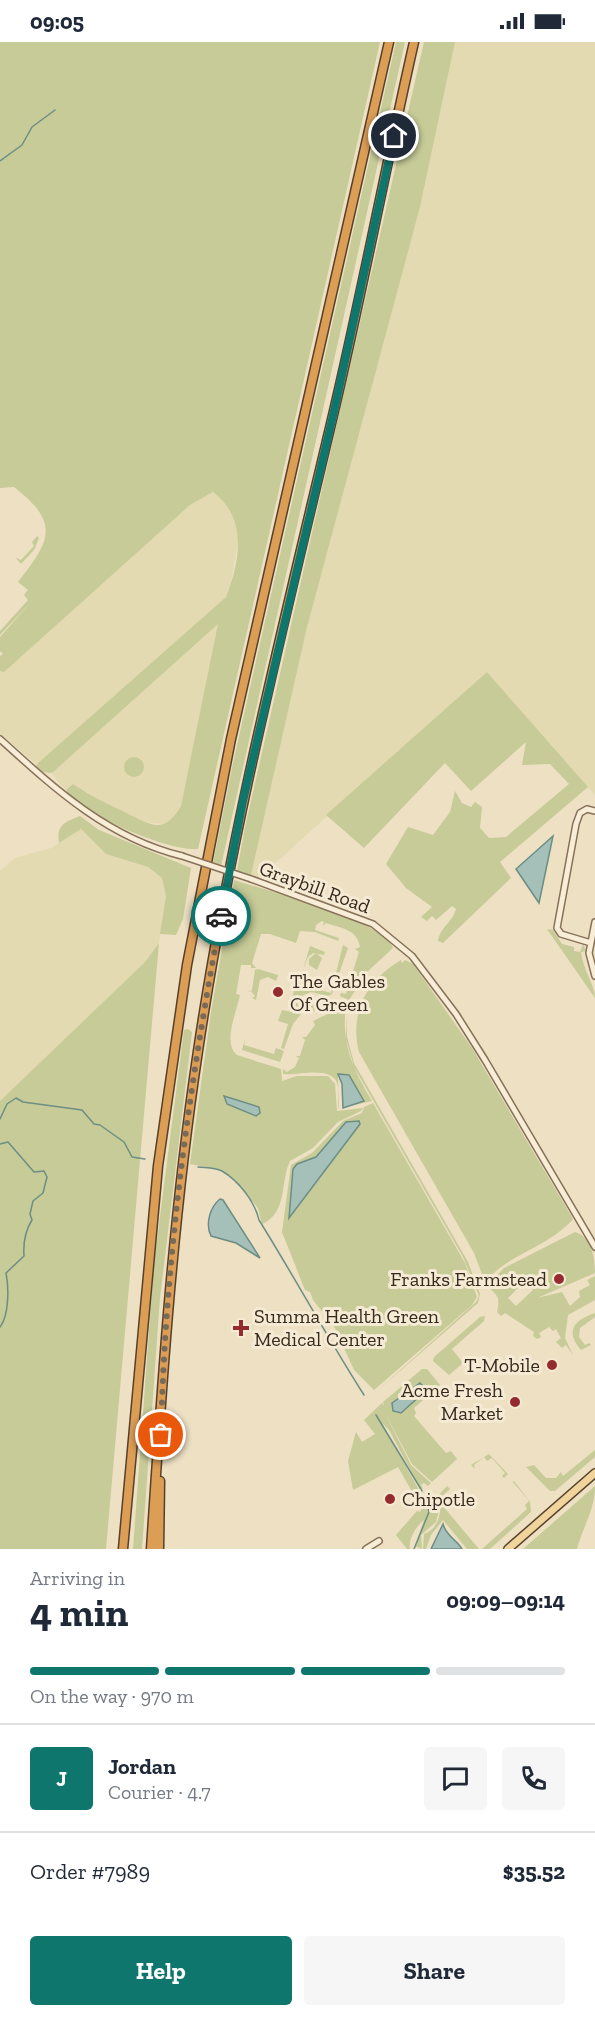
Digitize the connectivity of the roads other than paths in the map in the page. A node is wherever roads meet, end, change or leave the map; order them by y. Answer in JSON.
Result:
{"nodes":[{"id":1,"x":388,"y":42,"type":"edge"},
{"id":2,"x":414,"y":42,"type":"edge"},
{"id":3,"x":0,"y":739,"type":"edge"},
{"id":4,"x":595,"y":811,"type":"edge"},
{"id":5,"x":595,"y":922,"type":"edge"},
{"id":6,"x":591,"y":943,"type":"junction"},
{"id":7,"x":595,"y":976,"type":"edge"},
{"id":8,"x":595,"y":1247,"type":"edge"},
{"id":9,"x":163,"y":1367,"type":"junction"},
{"id":10,"x":595,"y":1473,"type":"edge"},
{"id":11,"x":379,"y":1541,"type":"dead end"},
{"id":12,"x":123,"y":1549,"type":"edge"},
{"id":13,"x":151,"y":1549,"type":"edge"},
{"id":14,"x":159,"y":1549,"type":"edge"},
{"id":15,"x":366,"y":1549,"type":"edge"},
{"id":16,"x":508,"y":1549,"type":"edge"}],
"edges":[{"from":1,"to":12,"type":"highway"},
{"from":2,"to":9,"type":"highway"},
{"from":3,"to":8,"type":"street","name":"Graybill Road","bridge":true},
{"from":4,"to":6,"type":"street"},
{"from":5,"to":6,"type":"street"},
{"from":6,"to":7,"type":"street"},
{"from":9,"to":13,"type":"highway"},
{"from":9,"to":14,"type":"highway"},
{"from":10,"to":16,"type":"main road"},
{"from":11,"to":15,"type":"street"}]}
